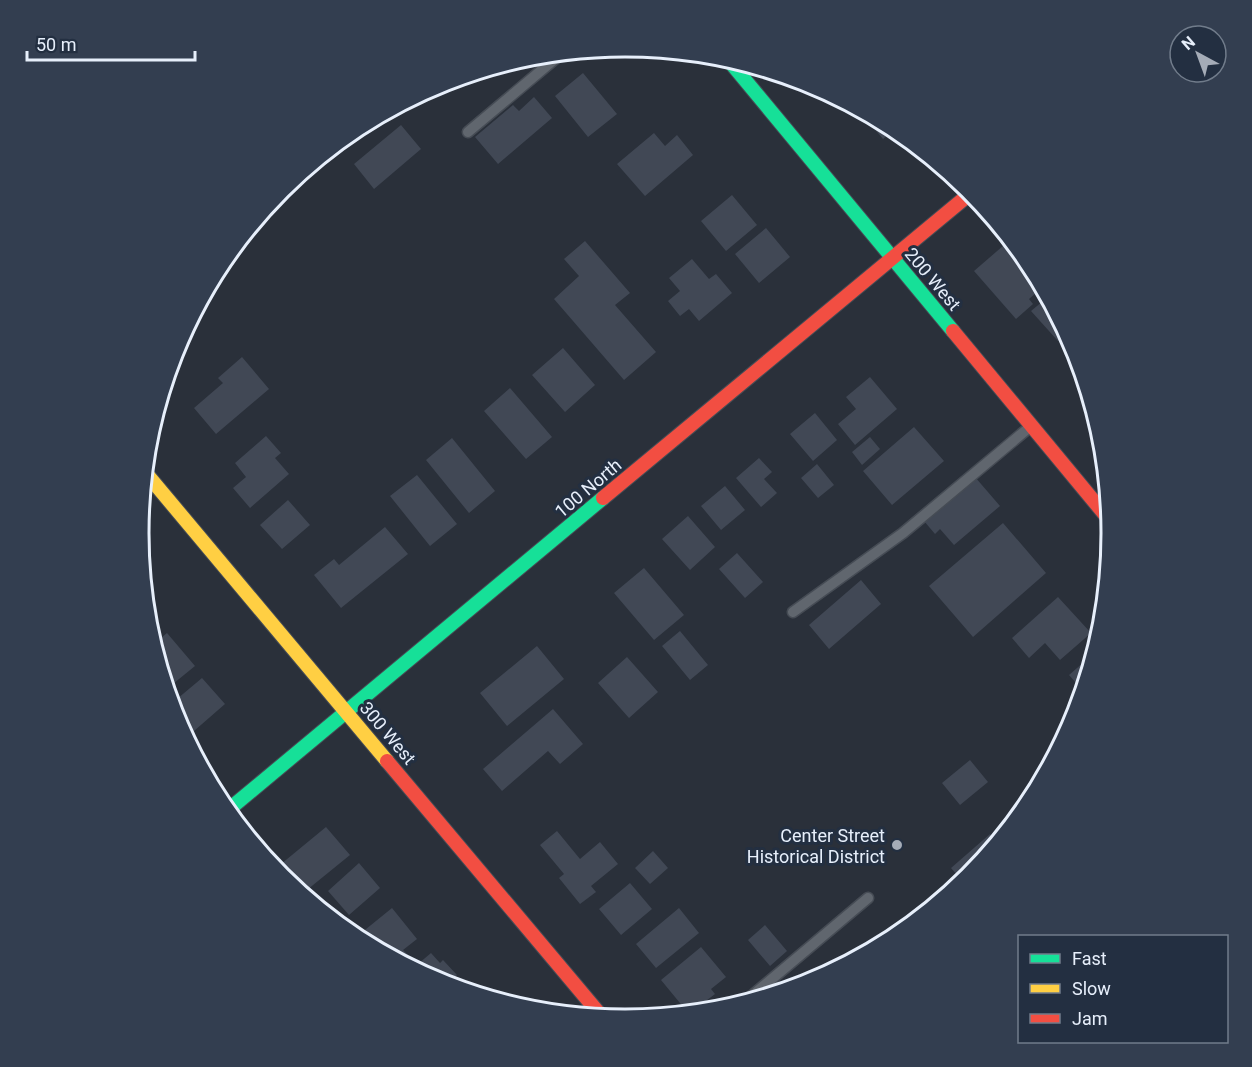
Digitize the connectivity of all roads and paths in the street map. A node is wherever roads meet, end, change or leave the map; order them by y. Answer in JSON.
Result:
{"nodes":[{"id":1,"x":550,"y":63,"type":"edge"},
{"id":2,"x":737,"y":70,"type":"edge"},
{"id":3,"x":468,"y":132,"type":"dead end"},
{"id":4,"x":964,"y":198,"type":"edge"},
{"id":5,"x":892,"y":258,"type":"junction"},
{"id":6,"x":1031,"y":425,"type":"junction"},
{"id":7,"x":153,"y":482,"type":"edge"},
{"id":8,"x":1101,"y":510,"type":"edge"},
{"id":9,"x":793,"y":612,"type":"dead end"},
{"id":10,"x":346,"y":712,"type":"junction"},
{"id":11,"x":235,"y":805,"type":"edge"},
{"id":12,"x":868,"y":898,"type":"dead end"},
{"id":13,"x":757,"y":992,"type":"edge"},
{"id":14,"x":595,"y":1009,"type":"edge"}],
"edges":[{"from":1,"to":3,"type":"lane"},
{"from":2,"to":5,"type":"street","name":"200 West"},
{"from":4,"to":5,"type":"street","name":"100 North"},
{"from":5,"to":6,"type":"street","name":"200 West"},
{"from":5,"to":10,"type":"street","name":"100 North"},
{"from":6,"to":8,"type":"street","name":"200 West"},
{"from":6,"to":9,"type":"lane"},
{"from":7,"to":10,"type":"street","name":"300 West"},
{"from":10,"to":11,"type":"street","name":"100 North"},
{"from":10,"to":14,"type":"street","name":"300 West"},
{"from":12,"to":13,"type":"lane"}]}
